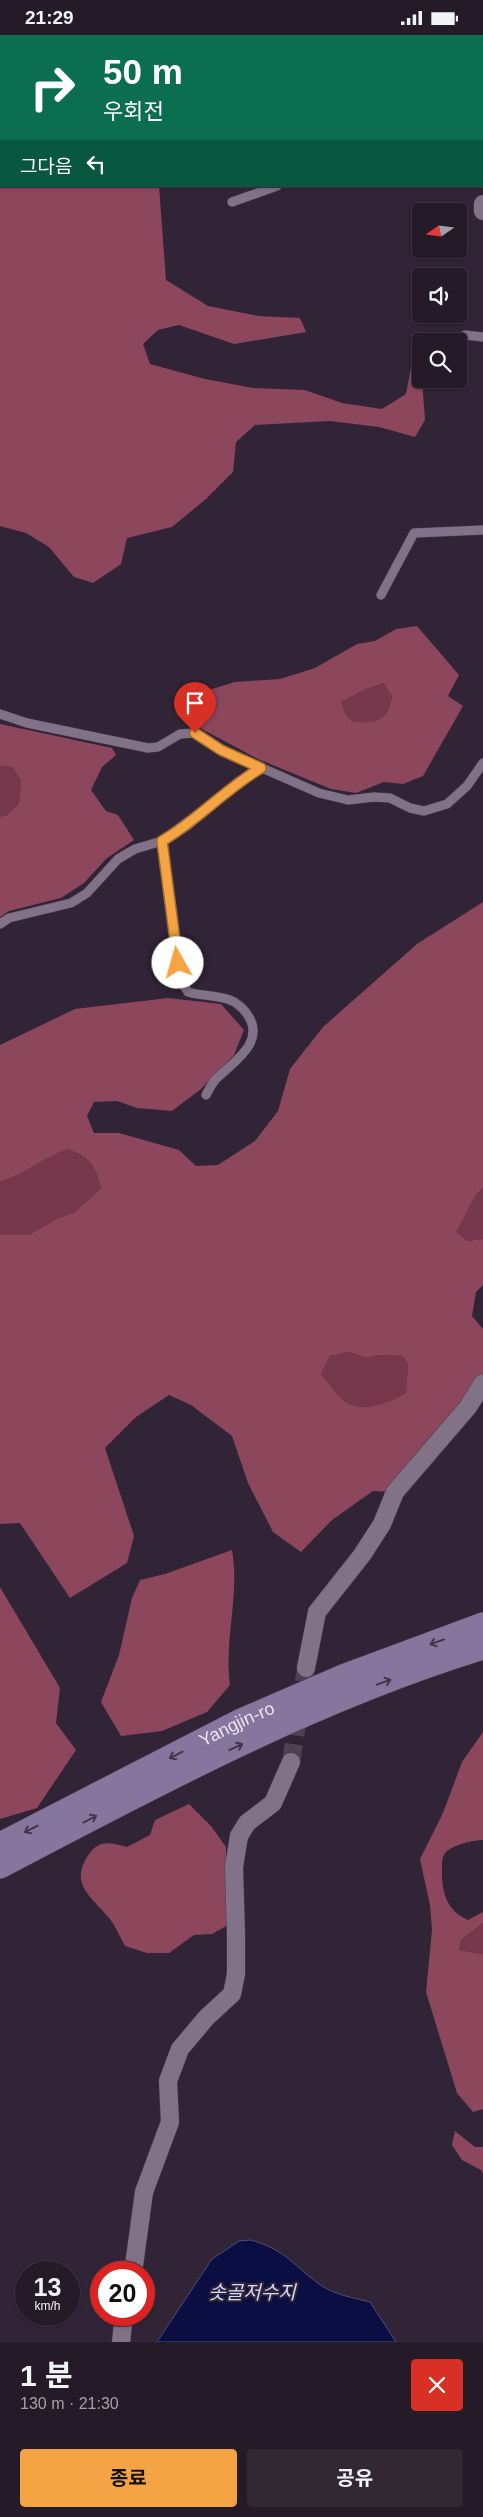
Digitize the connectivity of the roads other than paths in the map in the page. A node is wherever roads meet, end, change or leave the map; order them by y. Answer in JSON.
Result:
{"nodes":[{"id":1,"x":274,"y":187,"type":"edge"},
{"id":2,"x":232,"y":202,"type":"dead end"},
{"id":3,"x":483,"y":203,"type":"edge"},
{"id":4,"x":483,"y":211,"type":"edge"},
{"id":5,"x":467,"y":335,"type":"edge"},
{"id":6,"x":483,"y":337,"type":"edge"},
{"id":7,"x":483,"y":530,"type":"edge"},
{"id":8,"x":381,"y":595,"type":"dead end"},
{"id":9,"x":0,"y":714,"type":"edge"},
{"id":10,"x":483,"y":763,"type":"edge"},
{"id":11,"x":261,"y":768,"type":"junction"},
{"id":12,"x":162,"y":841,"type":"junction"},
{"id":13,"x":0,"y":924,"type":"edge"},
{"id":14,"x":206,"y":1095,"type":"dead end"},
{"id":15,"x":483,"y":1383,"type":"edge"},
{"id":16,"x":483,"y":1625,"type":"edge"},
{"id":17,"x":483,"y":1647,"type":"edge"},
{"id":18,"x":306,"y":1668,"type":"tunnel mouth"},
{"id":19,"x":291,"y":1762,"type":"tunnel mouth"},
{"id":20,"x":0,"y":1845,"type":"edge"},
{"id":21,"x":0,"y":1866,"type":"edge"},
{"id":22,"x":135,"y":2261,"type":"edge"},
{"id":23,"x":123,"y":2326,"type":"edge"},
{"id":24,"x":121,"y":2342,"type":"edge"}],
"edges":[{"from":1,"to":2,"type":"lane"},
{"from":3,"to":4,"type":"street"},
{"from":5,"to":6,"type":"lane"},
{"from":7,"to":8,"type":"lane"},
{"from":9,"to":11,"type":"lane"},
{"from":10,"to":11,"type":"lane"},
{"from":11,"to":12,"type":"lane"},
{"from":12,"to":13,"type":"lane"},
{"from":12,"to":14,"type":"lane"},
{"from":15,"to":18,"type":"street"},
{"from":16,"to":20,"type":"main road","name":"Yangjin-ro","one_way":true},
{"from":21,"to":17,"type":"main road","name":"Yangjin-ro","one_way":true},
{"from":19,"to":22,"type":"street"},
{"from":23,"to":24,"type":"street"}]}
